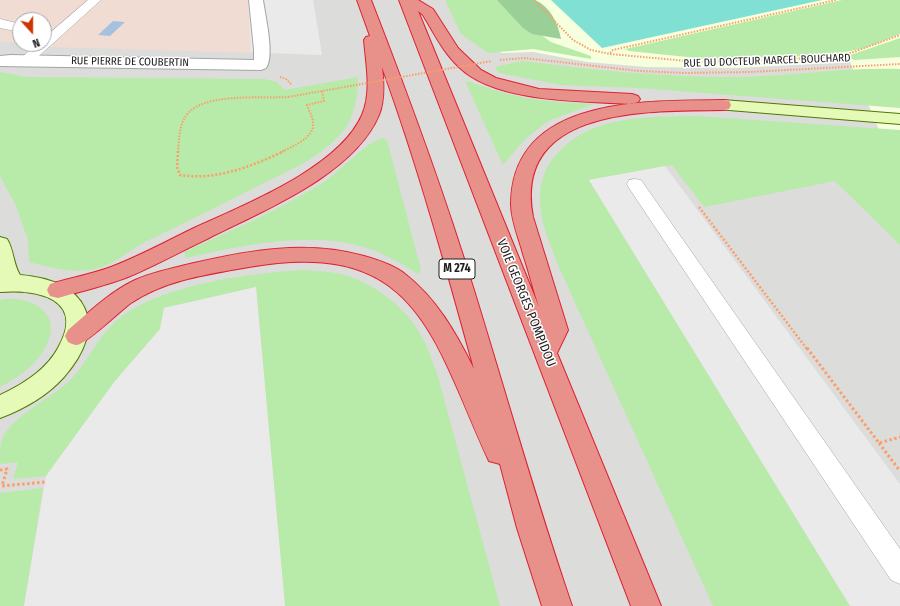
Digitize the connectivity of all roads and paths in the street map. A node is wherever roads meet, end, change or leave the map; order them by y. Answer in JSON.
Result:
{"nodes":[{"id":1,"x":95,"y":0,"type":"edge"},
{"id":2,"x":256,"y":0,"type":"edge"},
{"id":3,"x":406,"y":0,"type":"edge"},
{"id":4,"x":409,"y":0,"type":"edge"},
{"id":5,"x":534,"y":0,"type":"edge"},
{"id":6,"x":836,"y":0,"type":"edge"},
{"id":7,"x":367,"y":8,"type":"edge"},
{"id":8,"x":0,"y":23,"type":"edge"},
{"id":9,"x":12,"y":27,"type":"edge"},
{"id":10,"x":52,"y":31,"type":"edge"},
{"id":11,"x":59,"y":32,"type":"junction"},
{"id":12,"x":900,"y":35,"type":"edge"},
{"id":13,"x":610,"y":54,"type":"junction"},
{"id":14,"x":26,"y":60,"type":"junction"},
{"id":15,"x":0,"y":61,"type":"edge"},
{"id":16,"x":900,"y":64,"type":"edge"},
{"id":17,"x":322,"y":91,"type":"junction"},
{"id":18,"x":723,"y":105,"type":"junction"},
{"id":19,"x":900,"y":119,"type":"edge"},
{"id":20,"x":635,"y":184,"type":"dead end"},
{"id":21,"x":699,"y":207,"type":"dead end"},
{"id":22,"x":0,"y":244,"type":"edge"},
{"id":23,"x":7,"y":283,"type":"edge"},
{"id":24,"x":58,"y":290,"type":"junction"},
{"id":25,"x":76,"y":336,"type":"junction"},
{"id":26,"x":546,"y":352,"type":"junction"},
{"id":27,"x":8,"y":403,"type":"edge"},
{"id":28,"x":0,"y":422,"type":"edge"},
{"id":29,"x":900,"y":437,"type":"edge"},
{"id":30,"x":879,"y":443,"type":"junction"},
{"id":31,"x":0,"y":470,"type":"edge"},
{"id":32,"x":900,"y":471,"type":"edge"},
{"id":33,"x":45,"y":482,"type":"dead end"},
{"id":34,"x":531,"y":528,"type":"junction"},
{"id":35,"x":900,"y":571,"type":"edge"},
{"id":36,"x":557,"y":606,"type":"edge"},
{"id":37,"x":646,"y":606,"type":"edge"}],
"edges":[{"from":1,"to":11,"type":"lane"},
{"from":2,"to":14,"type":"street","name":"RUE PIERRE DE COUBERTIN"},
{"from":3,"to":26,"type":"highway","name":"VOIE GEORGES POMPIDOU"},
{"from":4,"to":18,"type":"highway"},
{"from":5,"to":13,"type":"path"},
{"from":6,"to":13,"type":"path"},
{"from":7,"to":24,"type":"highway"},
{"from":7,"to":34,"type":"highway","number":"M 274"},
{"from":8,"to":9,"type":"lane"},
{"from":10,"to":11,"type":"lane"},
{"from":11,"to":14,"type":"lane"},
{"from":12,"to":13,"type":"path"},
{"from":14,"to":15,"type":"street","name":"RUE PIERRE DE COUBERTIN"},
{"from":16,"to":17,"type":"path","name":"RUE DU DOCTEUR MARCEL BOUCHARD","bridge":true},
{"from":17,"to":17,"type":"path","name":"RUE DU DOCTEUR MARCEL BOUCHARD","bridge":true},
{"from":18,"to":19,"type":"main road"},
{"from":18,"to":26,"type":"highway"},
{"from":20,"to":35,"type":"lane"},
{"from":21,"to":30,"type":"path"},
{"from":22,"to":23,"type":"main road"},
{"from":23,"to":24,"type":"main road"},
{"from":24,"to":25,"type":"main road"},
{"from":25,"to":27,"type":"main road"},
{"from":25,"to":34,"type":"highway"},
{"from":26,"to":37,"type":"highway","name":"VOIE GEORGES POMPIDOU"},
{"from":27,"to":28,"type":"main road"},
{"from":29,"to":30,"type":"path"},
{"from":30,"to":32,"type":"path"},
{"from":31,"to":33,"type":"path"},
{"from":34,"to":36,"type":"highway","number":"M 274"}]}
